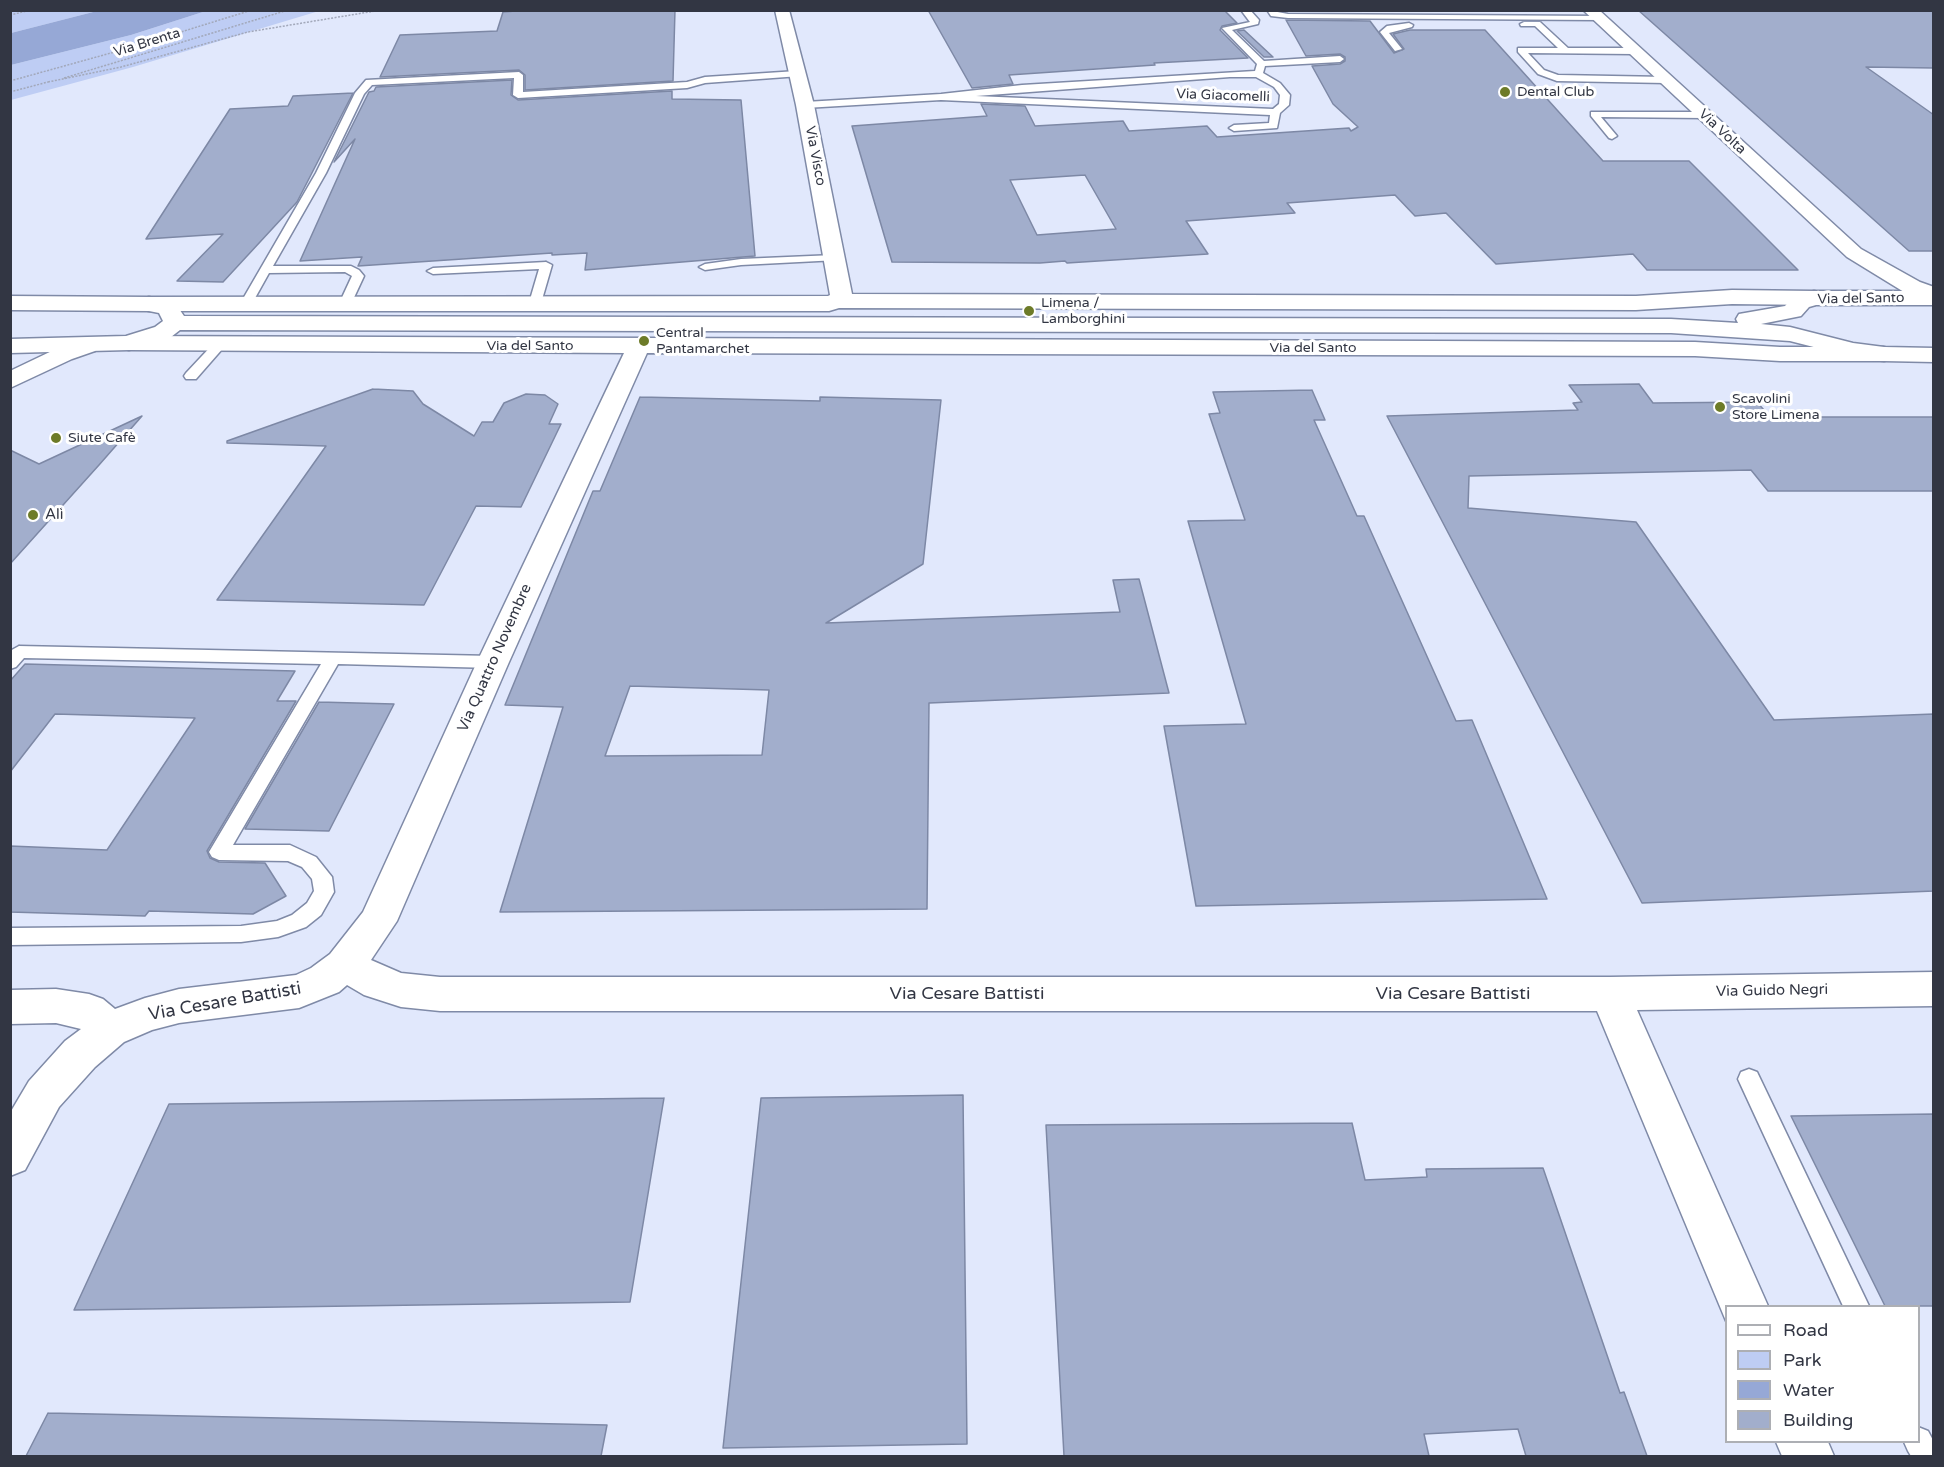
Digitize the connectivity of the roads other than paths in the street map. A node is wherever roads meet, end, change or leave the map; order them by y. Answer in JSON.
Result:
{"nodes":[{"id":1,"x":782,"y":10,"type":"edge"},
{"id":2,"x":1245,"y":10,"type":"edge"},
{"id":3,"x":1271,"y":10,"type":"edge"},
{"id":4,"x":1595,"y":14,"type":"edge"},
{"id":5,"x":1398,"y":49,"type":"dead end"},
{"id":6,"x":1565,"y":50,"type":"junction"},
{"id":7,"x":1634,"y":51,"type":"junction"},
{"id":8,"x":1340,"y":59,"type":"dead end"},
{"id":9,"x":1262,"y":64,"type":"junction"},
{"id":10,"x":797,"y":74,"type":"junction"},
{"id":11,"x":1258,"y":74,"type":"junction"},
{"id":12,"x":1666,"y":80,"type":"junction"},
{"id":13,"x":941,"y":97,"type":"junction"},
{"id":14,"x":805,"y":105,"type":"junction"},
{"id":15,"x":1275,"y":112,"type":"junction"},
{"id":16,"x":1704,"y":115,"type":"junction"},
{"id":17,"x":1234,"y":128,"type":"dead end"},
{"id":18,"x":1612,"y":135,"type":"dead end"},
{"id":19,"x":1854,"y":253,"type":"junction"},
{"id":20,"x":834,"y":258,"type":"junction"},
{"id":21,"x":705,"y":267,"type":"dead end"},
{"id":22,"x":266,"y":270,"type":"junction"},
{"id":23,"x":433,"y":270,"type":"dead end"},
{"id":24,"x":1934,"y":296,"type":"edge"},
{"id":25,"x":1814,"y":298,"type":"junction"},
{"id":26,"x":1858,"y":298,"type":"junction"},
{"id":27,"x":836,"y":301,"type":"junction"},
{"id":28,"x":10,"y":303,"type":"edge"},
{"id":29,"x":149,"y":303,"type":"junction"},
{"id":30,"x":535,"y":303,"type":"junction"},
{"id":31,"x":246,"y":304,"type":"junction"},
{"id":32,"x":1793,"y":311,"type":"junction"},
{"id":33,"x":347,"y":314,"type":"junction"},
{"id":34,"x":175,"y":323,"type":"junction"},
{"id":35,"x":1671,"y":326,"type":"junction"},
{"id":36,"x":930,"y":337,"type":"junction"},
{"id":37,"x":1821,"y":341,"type":"junction"},
{"id":38,"x":129,"y":343,"type":"junction"},
{"id":39,"x":220,"y":344,"type":"junction"},
{"id":40,"x":334,"y":345,"type":"junction"},
{"id":41,"x":10,"y":346,"type":"edge"},
{"id":42,"x":87,"y":346,"type":"junction"},
{"id":43,"x":639,"y":346,"type":"junction"},
{"id":44,"x":1884,"y":354,"type":"junction"},
{"id":45,"x":1928,"y":357,"type":"edge"},
{"id":46,"x":191,"y":376,"type":"dead end"},
{"id":47,"x":10,"y":381,"type":"edge"},
{"id":48,"x":334,"y":657,"type":"junction"},
{"id":49,"x":493,"y":662,"type":"junction"},
{"id":50,"x":10,"y":663,"type":"edge"},
{"id":51,"x":10,"y":937,"type":"edge"},
{"id":52,"x":344,"y":965,"type":"junction"},
{"id":53,"x":1934,"y":988,"type":"edge"},
{"id":54,"x":1610,"y":994,"type":"junction"},
{"id":55,"x":10,"y":1007,"type":"edge"},
{"id":56,"x":110,"y":1030,"type":"junction"},
{"id":57,"x":1749,"y":1079,"type":"dead end"},
{"id":58,"x":10,"y":1156,"type":"edge"},
{"id":59,"x":1744,"y":1305,"type":"edge"},
{"id":60,"x":1856,"y":1305,"type":"edge"}],
"edges":[{"from":1,"to":10,"type":"street","name":"Via Visco"},
{"from":2,"to":9,"type":"lane"},
{"from":3,"to":4,"type":"lane"},
{"from":4,"to":7,"type":"street","name":"Via Volta"},
{"from":5,"to":6,"type":"lane"},
{"from":6,"to":7,"type":"lane"},
{"from":6,"to":12,"type":"lane"},
{"from":7,"to":12,"type":"street","name":"Via Volta"},
{"from":8,"to":9,"type":"lane"},
{"from":9,"to":11,"type":"lane"},
{"from":10,"to":14,"type":"street","name":"Via Visco"},
{"from":10,"to":22,"type":"lane"},
{"from":11,"to":13,"type":"lane","name":"Via Giacomelli"},
{"from":11,"to":15,"type":"lane","name":"Via Giacomelli"},
{"from":12,"to":16,"type":"street","name":"Via Volta"},
{"from":13,"to":14,"type":"lane","name":"Via Giacomelli"},
{"from":13,"to":15,"type":"lane","name":"Via Giacomelli"},
{"from":14,"to":20,"type":"street","name":"Via Visco"},
{"from":15,"to":17,"type":"lane"},
{"from":16,"to":18,"type":"lane"},
{"from":16,"to":19,"type":"street","name":"Via Volta"},
{"from":19,"to":24,"type":"street"},
{"from":19,"to":26,"type":"street"},
{"from":20,"to":21,"type":"lane"},
{"from":20,"to":27,"type":"street","name":"Via Visco"},
{"from":22,"to":31,"type":"lane"},
{"from":22,"to":33,"type":"lane"},
{"from":23,"to":30,"type":"lane"},
{"from":24,"to":26,"type":"street","name":"Via del Santo"},
{"from":25,"to":26,"type":"street","name":"Via del Santo"},
{"from":25,"to":27,"type":"street"},
{"from":25,"to":32,"type":"street","name":"Via del Santo"},
{"from":27,"to":30,"type":"street"},
{"from":28,"to":29,"type":"street"},
{"from":29,"to":31,"type":"street"},
{"from":29,"to":34,"type":"street"},
{"from":30,"to":33,"type":"street"},
{"from":31,"to":33,"type":"street"},
{"from":32,"to":35,"type":"street","name":"Via del Santo"},
{"from":32,"to":37,"type":"street"},
{"from":33,"to":34,"type":"street"},
{"from":33,"to":36,"type":"street"},
{"from":33,"to":40,"type":"street"},
{"from":34,"to":38,"type":"street","name":"Via del Santo"},
{"from":35,"to":36,"type":"street"},
{"from":35,"to":37,"type":"street"},
{"from":36,"to":43,"type":"street","name":"Via del Santo"},
{"from":36,"to":44,"type":"street","name":"Via del Santo"},
{"from":37,"to":44,"type":"street"},
{"from":38,"to":39,"type":"street","name":"Via del Santo"},
{"from":38,"to":42,"type":"street","name":"Via del Santo"},
{"from":39,"to":40,"type":"street","name":"Via del Santo"},
{"from":39,"to":46,"type":"lane"},
{"from":40,"to":43,"type":"street","name":"Via del Santo"},
{"from":41,"to":42,"type":"street","name":"Via del Santo"},
{"from":42,"to":47,"type":"street"},
{"from":43,"to":49,"type":"street","name":"Via Quattro Novembre"},
{"from":44,"to":45,"type":"street"},
{"from":48,"to":49,"type":"lane"},
{"from":48,"to":50,"type":"lane"},
{"from":48,"to":51,"type":"lane"},
{"from":49,"to":52,"type":"street","name":"Via Quattro Novembre"},
{"from":52,"to":54,"type":"street","name":"Via Cesare Battisti"},
{"from":52,"to":56,"type":"street","name":"Via Cesare Battisti"},
{"from":53,"to":54,"type":"street","name":"Via Guido Negri"},
{"from":54,"to":59,"type":"street"},
{"from":55,"to":56,"type":"street"},
{"from":56,"to":58,"type":"street"},
{"from":57,"to":60,"type":"lane"}]}
